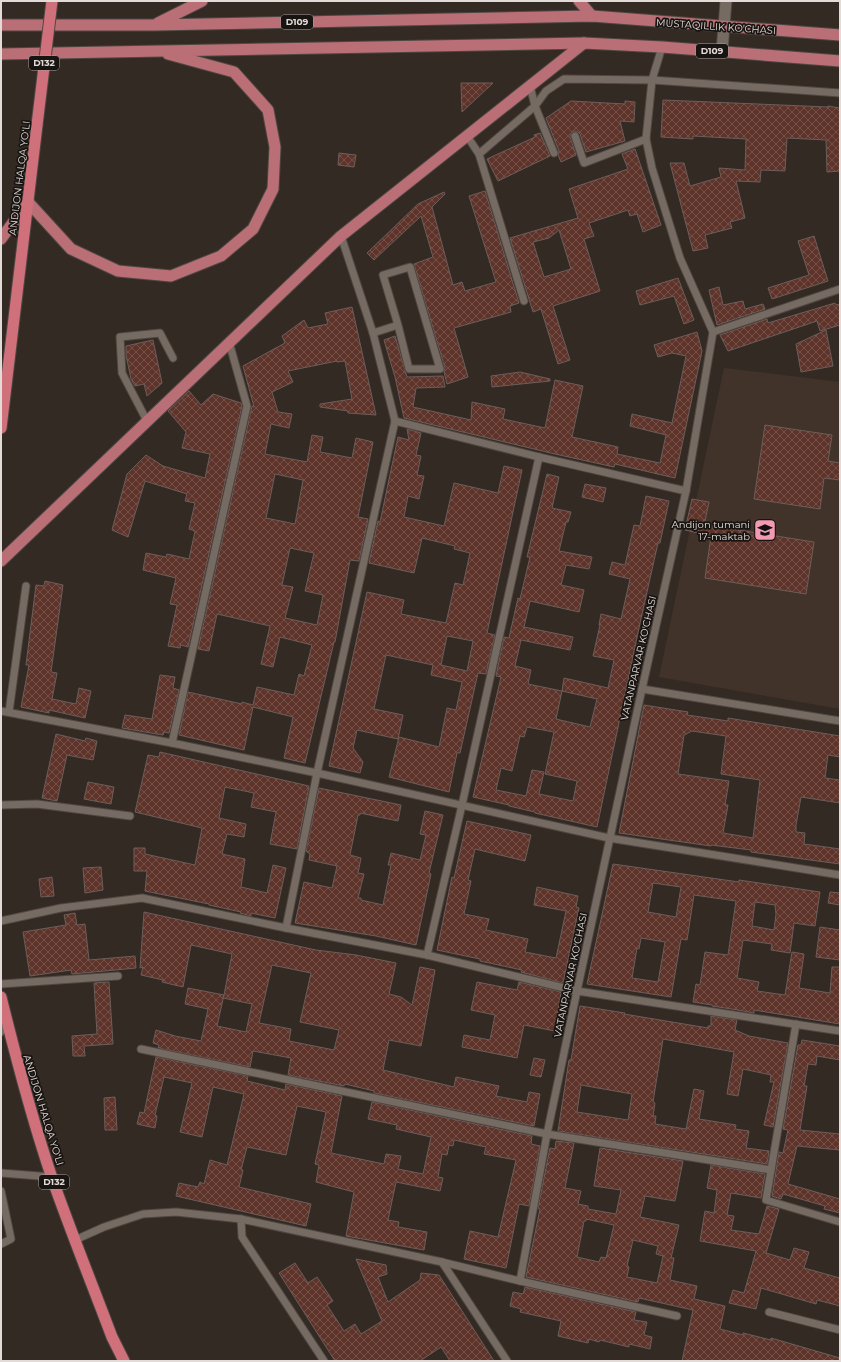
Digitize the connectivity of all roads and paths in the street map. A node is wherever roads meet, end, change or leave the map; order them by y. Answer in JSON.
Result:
{"nodes":[{"id":1,"x":52,"y":1,"type":"edge"},
{"id":2,"x":202,"y":1,"type":"edge"},
{"id":3,"x":579,"y":1,"type":"edge"},
{"id":4,"x":726,"y":1,"type":"edge"},
{"id":5,"x":592,"y":16,"type":"junction"},
{"id":6,"x":1,"y":25,"type":"edge"},
{"id":7,"x":155,"y":25,"type":"junction"},
{"id":8,"x":724,"y":26,"type":"junction"},
{"id":9,"x":840,"y":34,"type":"edge"},
{"id":10,"x":584,"y":43,"type":"junction"},
{"id":11,"x":662,"y":47,"type":"junction"},
{"id":12,"x":156,"y":51,"type":"junction"},
{"id":13,"x":722,"y":51,"type":"junction"},
{"id":14,"x":1,"y":54,"type":"edge"},
{"id":15,"x":840,"y":61,"type":"edge"},
{"id":16,"x":652,"y":80,"type":"junction"},
{"id":17,"x":530,"y":86,"type":"junction"},
{"id":18,"x":840,"y":92,"type":"edge"},
{"id":19,"x":535,"y":106,"type":"junction"},
{"id":20,"x":467,"y":136,"type":"junction"},
{"id":21,"x":575,"y":136,"type":"dead end"},
{"id":22,"x":646,"y":140,"type":"junction"},
{"id":23,"x":554,"y":153,"type":"dead end"},
{"id":24,"x":479,"y":154,"type":"junction"},
{"id":25,"x":28,"y":202,"type":"junction"},
{"id":26,"x":341,"y":236,"type":"junction"},
{"id":27,"x":1,"y":239,"type":"edge"},
{"id":28,"x":840,"y":289,"type":"edge"},
{"id":29,"x":524,"y":301,"type":"dead end"},
{"id":30,"x":398,"y":325,"type":"junction"},
{"id":31,"x":713,"y":332,"type":"junction"},
{"id":32,"x":373,"y":333,"type":"junction"},
{"id":33,"x":229,"y":342,"type":"junction"},
{"id":34,"x":173,"y":358,"type":"dead end"},
{"id":35,"x":147,"y":421,"type":"junction"},
{"id":36,"x":395,"y":421,"type":"junction"},
{"id":37,"x":1,"y":428,"type":"edge"},
{"id":38,"x":539,"y":457,"type":"junction"},
{"id":39,"x":686,"y":491,"type":"junction"},
{"id":40,"x":1,"y":561,"type":"edge"},
{"id":41,"x":26,"y":586,"type":"dead end"},
{"id":42,"x":642,"y":689,"type":"junction"},
{"id":43,"x":1,"y":711,"type":"edge"},
{"id":44,"x":9,"y":712,"type":"junction"},
{"id":45,"x":840,"y":721,"type":"edge"},
{"id":46,"x":172,"y":743,"type":"junction"},
{"id":47,"x":317,"y":773,"type":"junction"},
{"id":48,"x":1,"y":805,"type":"edge"},
{"id":49,"x":462,"y":805,"type":"junction"},
{"id":50,"x":130,"y":816,"type":"dead end"},
{"id":51,"x":609,"y":838,"type":"junction"},
{"id":52,"x":840,"y":875,"type":"edge"},
{"id":53,"x":1,"y":921,"type":"edge"},
{"id":54,"x":286,"y":928,"type":"junction"},
{"id":55,"x":427,"y":955,"type":"junction"},
{"id":56,"x":118,"y":976,"type":"dead end"},
{"id":57,"x":1,"y":984,"type":"edge"},
{"id":58,"x":577,"y":991,"type":"junction"},
{"id":59,"x":1,"y":997,"type":"edge"},
{"id":60,"x":796,"y":1024,"type":"junction"},
{"id":61,"x":4,"y":1028,"type":"edge"},
{"id":62,"x":840,"y":1031,"type":"edge"},
{"id":63,"x":141,"y":1049,"type":"dead end"},
{"id":64,"x":547,"y":1134,"type":"junction"},
{"id":65,"x":771,"y":1170,"type":"junction"},
{"id":66,"x":1,"y":1173,"type":"edge"},
{"id":67,"x":52,"y":1177,"type":"junction"},
{"id":68,"x":1,"y":1192,"type":"edge"},
{"id":69,"x":242,"y":1219,"type":"junction"},
{"id":70,"x":840,"y":1222,"type":"edge"},
{"id":71,"x":74,"y":1240,"type":"junction"},
{"id":72,"x":1,"y":1244,"type":"edge"},
{"id":73,"x":442,"y":1262,"type":"junction"},
{"id":74,"x":520,"y":1281,"type":"junction"},
{"id":75,"x":770,"y":1312,"type":"dead end"},
{"id":76,"x":677,"y":1316,"type":"dead end"},
{"id":77,"x":840,"y":1330,"type":"edge"},
{"id":78,"x":124,"y":1361,"type":"edge"},
{"id":79,"x":324,"y":1361,"type":"edge"},
{"id":80,"x":507,"y":1361,"type":"edge"}],
"edges":[{"from":1,"to":25,"type":"highway","name":"ANDIJON HALQA YO‘LI","number":"D132","bridge":true},
{"from":2,"to":7,"type":"main road"},
{"from":3,"to":5,"type":"main road"},
{"from":4,"to":8,"type":"street"},
{"from":5,"to":7,"type":"main road","number":"D109"},
{"from":5,"to":8,"type":"main road","name":"MUSTAQILLIK KO'CHASI","number":"D109"},
{"from":6,"to":7,"type":"main road","number":"D109"},
{"from":8,"to":9,"type":"main road","name":"MUSTAQILLIK KO'CHASI","number":"D109"},
{"from":8,"to":13,"type":"street"},
{"from":10,"to":11,"type":"main road","number":"D109"},
{"from":10,"to":12,"type":"main road","number":"D109"},
{"from":10,"to":17,"type":"main road"},
{"from":11,"to":13,"type":"main road","number":"D109"},
{"from":11,"to":16,"type":"lane"},
{"from":12,"to":14,"type":"main road","number":"D109"},
{"from":12,"to":25,"type":"main road"},
{"from":13,"to":15,"type":"main road","number":"D109"},
{"from":16,"to":18,"type":"lane"},
{"from":16,"to":19,"type":"lane"},
{"from":16,"to":22,"type":"lane"},
{"from":17,"to":19,"type":"lane"},
{"from":17,"to":20,"type":"main road"},
{"from":19,"to":23,"type":"lane"},
{"from":19,"to":24,"type":"lane"},
{"from":20,"to":24,"type":"lane"},
{"from":20,"to":26,"type":"main road"},
{"from":21,"to":22,"type":"lane"},
{"from":22,"to":31,"type":"lane"},
{"from":24,"to":29,"type":"lane"},
{"from":25,"to":27,"type":"main road"},
{"from":25,"to":37,"type":"highway","name":"ANDIJON HALQA YO‘LI","number":"D132"},
{"from":26,"to":32,"type":"lane"},
{"from":26,"to":33,"type":"main road"},
{"from":28,"to":31,"type":"lane"},
{"from":30,"to":30,"type":"lane"},
{"from":30,"to":32,"type":"lane"},
{"from":31,"to":39,"type":"lane","name":"VATANPARVAR KO'CHASI"},
{"from":32,"to":36,"type":"lane"},
{"from":33,"to":35,"type":"main road"},
{"from":33,"to":46,"type":"lane"},
{"from":34,"to":35,"type":"lane"},
{"from":35,"to":40,"type":"main road"},
{"from":36,"to":38,"type":"lane"},
{"from":36,"to":47,"type":"lane"},
{"from":38,"to":39,"type":"lane"},
{"from":38,"to":49,"type":"lane"},
{"from":39,"to":42,"type":"lane","name":"VATANPARVAR KO'CHASI"},
{"from":41,"to":44,"type":"lane"},
{"from":42,"to":45,"type":"lane"},
{"from":42,"to":51,"type":"lane","name":"VATANPARVAR KO'CHASI"},
{"from":43,"to":44,"type":"lane"},
{"from":44,"to":46,"type":"lane"},
{"from":46,"to":47,"type":"lane"},
{"from":47,"to":49,"type":"lane"},
{"from":47,"to":54,"type":"lane"},
{"from":48,"to":50,"type":"lane"},
{"from":49,"to":51,"type":"lane"},
{"from":49,"to":55,"type":"lane"},
{"from":51,"to":52,"type":"lane"},
{"from":51,"to":58,"type":"lane","name":"VATANPARVAR KO'CHASI"},
{"from":53,"to":54,"type":"lane"},
{"from":54,"to":55,"type":"lane"},
{"from":55,"to":58,"type":"lane"},
{"from":56,"to":57,"type":"lane"},
{"from":58,"to":60,"type":"lane"},
{"from":58,"to":64,"type":"lane","name":"VATANPARVAR KO'CHASI"},
{"from":59,"to":61,"type":"highway","name":"ANDIJON HALQA YO‘LI","number":"D132"},
{"from":60,"to":62,"type":"lane"},
{"from":60,"to":65,"type":"lane"},
{"from":61,"to":67,"type":"highway","name":"ANDIJON HALQA YO‘LI","number":"D132"},
{"from":63,"to":64,"type":"lane"},
{"from":64,"to":65,"type":"lane"},
{"from":64,"to":74,"type":"lane","name":"VATANPARVAR KO'CHASI"},
{"from":65,"to":70,"type":"lane"},
{"from":66,"to":67,"type":"lane"},
{"from":67,"to":71,"type":"highway","name":"ANDIJON HALQA YO‘LI","number":"D132"},
{"from":68,"to":72,"type":"lane"},
{"from":69,"to":71,"type":"lane"},
{"from":69,"to":73,"type":"lane"},
{"from":69,"to":79,"type":"lane"},
{"from":71,"to":78,"type":"highway","name":"ANDIJON HALQA YO‘LI","number":"D132"},
{"from":73,"to":74,"type":"lane"},
{"from":73,"to":80,"type":"lane"},
{"from":74,"to":76,"type":"lane"},
{"from":75,"to":77,"type":"lane"}]}
